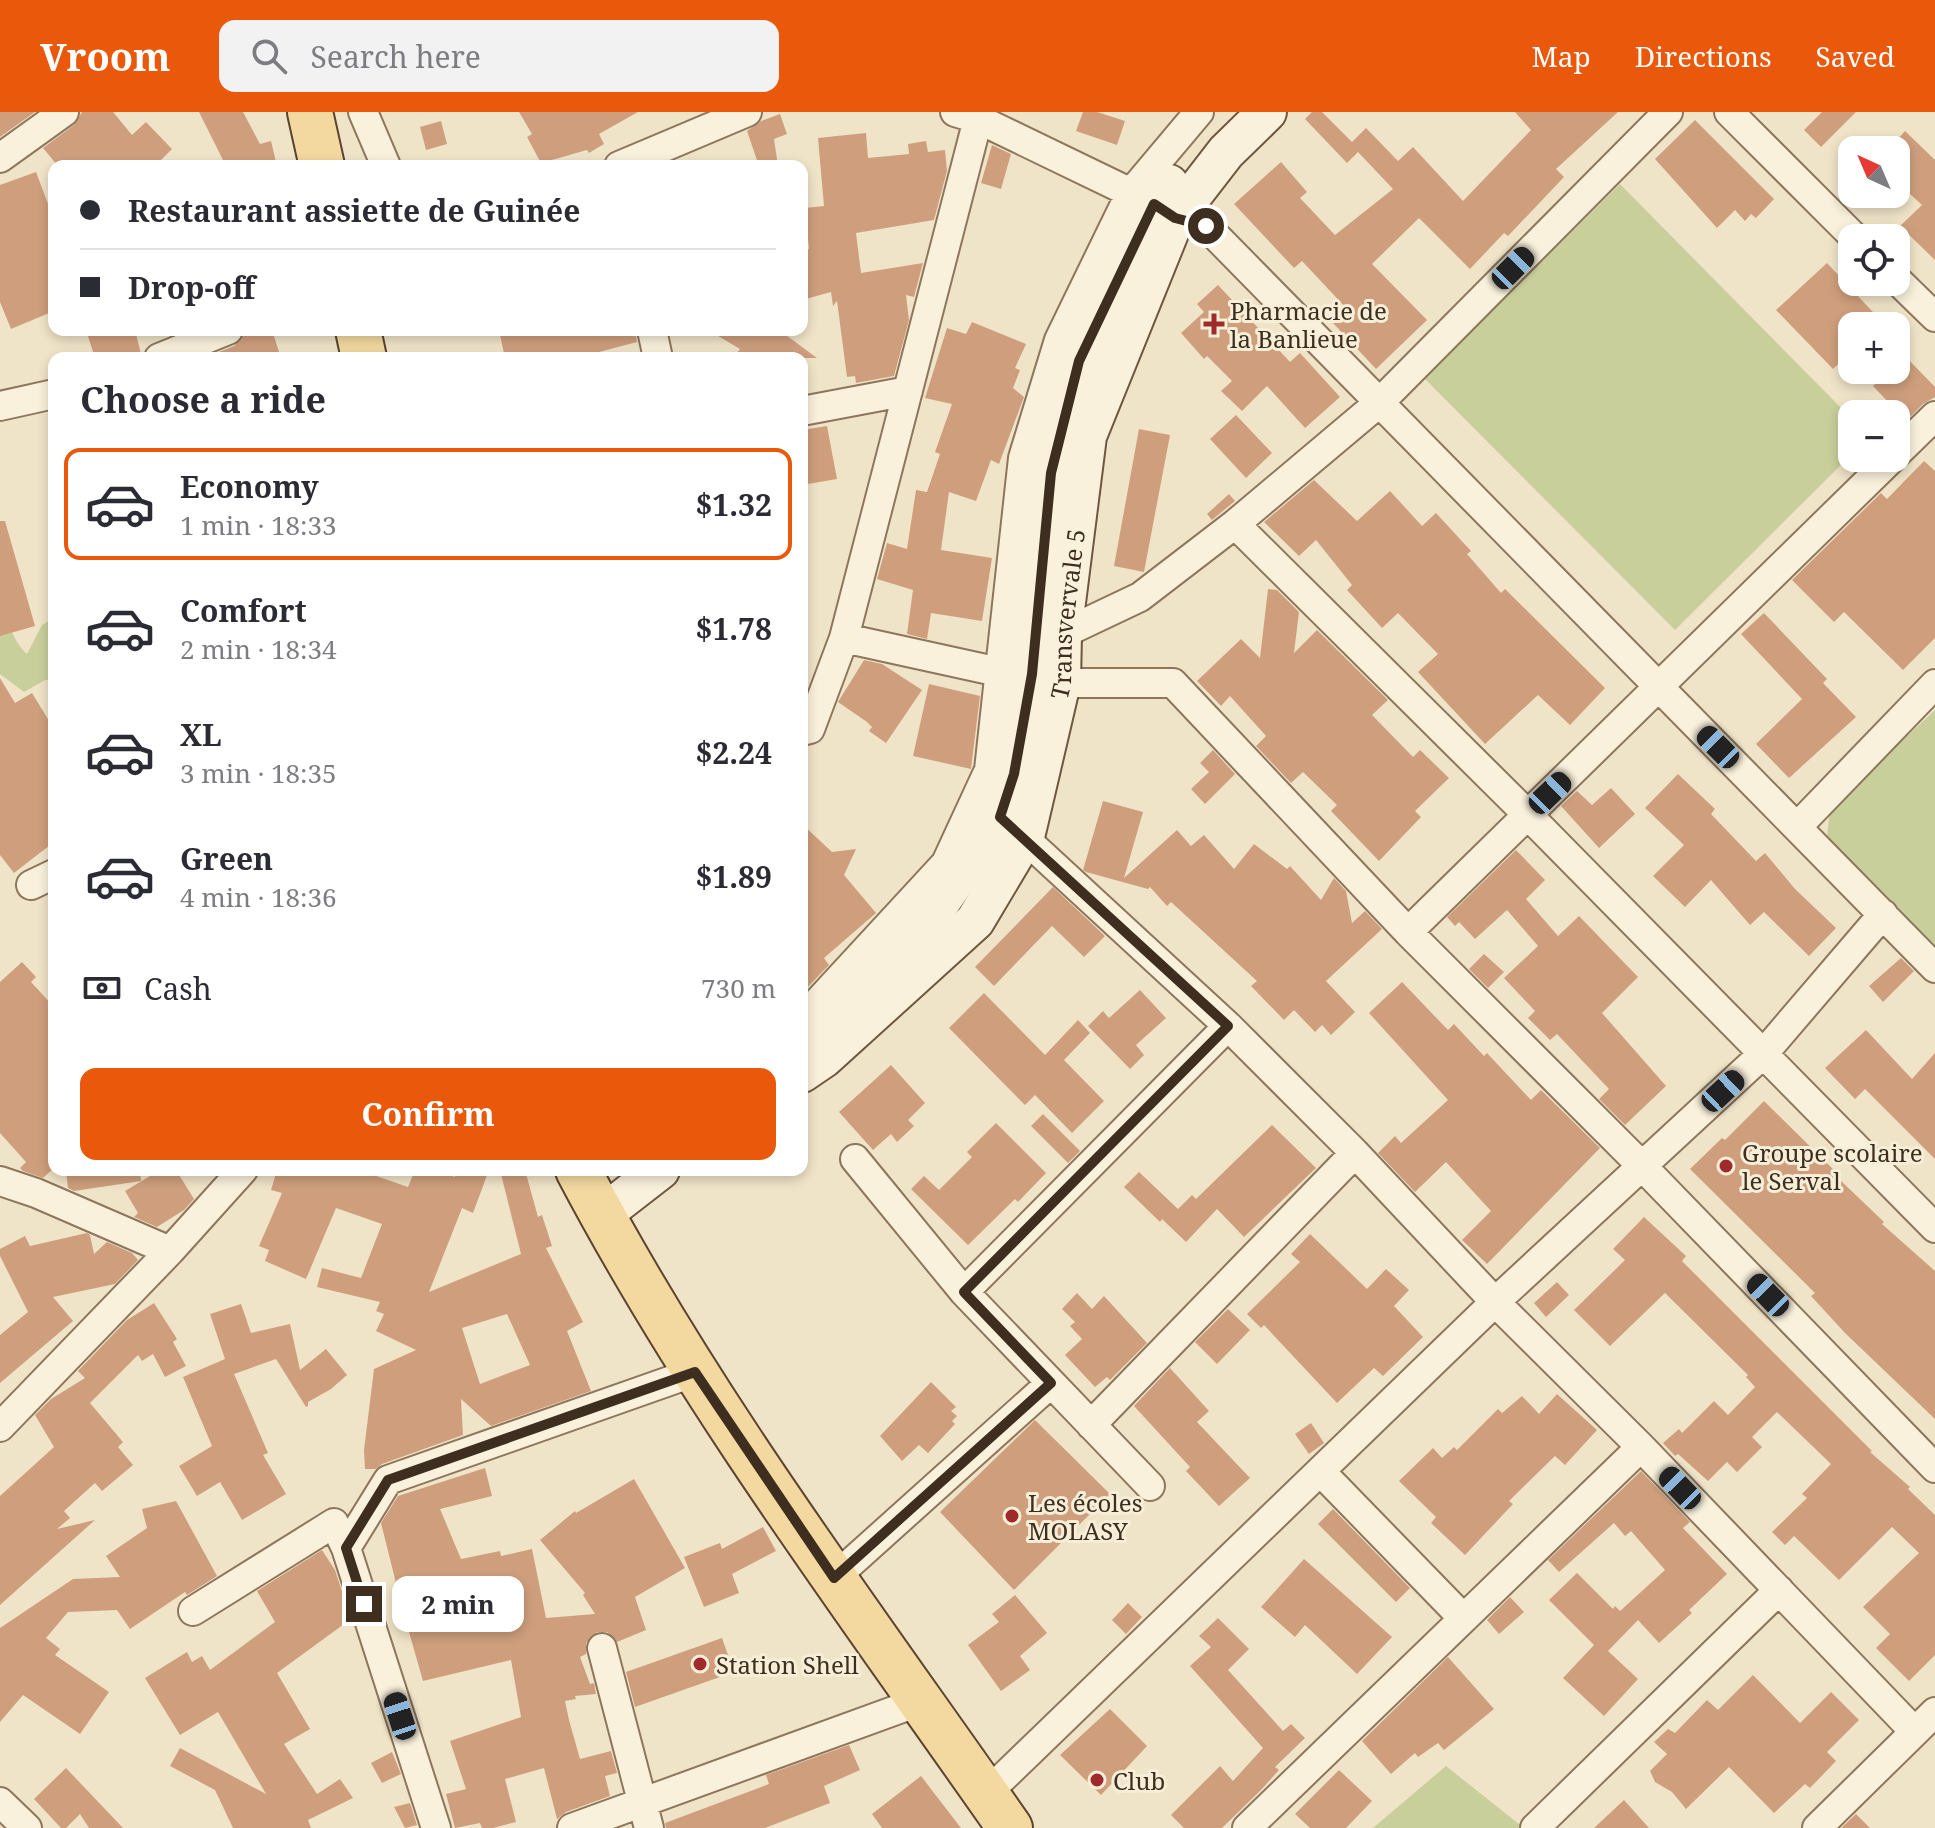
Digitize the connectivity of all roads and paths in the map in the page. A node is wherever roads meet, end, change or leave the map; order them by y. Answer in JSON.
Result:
{"nodes":[{"id":1,"x":64,"y":112,"type":"edge"},
{"id":2,"x":310,"y":112,"type":"edge"},
{"id":3,"x":363,"y":112,"type":"edge"},
{"id":4,"x":747,"y":112,"type":"edge"},
{"id":5,"x":1199,"y":112,"type":"edge"},
{"id":6,"x":1231,"y":112,"type":"edge"},
{"id":7,"x":1267,"y":112,"type":"edge"},
{"id":8,"x":1668,"y":112,"type":"edge"},
{"id":9,"x":1729,"y":112,"type":"edge"},
{"id":10,"x":966,"y":116,"type":"edge"},
{"id":11,"x":0,"y":158,"type":"edge"},
{"id":12,"x":321,"y":160,"type":"edge"},
{"id":13,"x":383,"y":160,"type":"edge"},
{"id":14,"x":633,"y":160,"type":"edge"},
{"id":15,"x":1153,"y":205,"type":"junction"},
{"id":16,"x":1841,"y":224,"type":"edge"},
{"id":17,"x":1910,"y":293,"type":"edge"},
{"id":18,"x":1935,"y":317,"type":"edge"},
{"id":19,"x":213,"y":336,"type":"edge"},
{"id":20,"x":174,"y":352,"type":"edge"},
{"id":21,"x":908,"y":391,"type":"junction"},
{"id":22,"x":48,"y":395,"type":"edge"},
{"id":23,"x":1380,"y":402,"type":"junction"},
{"id":24,"x":0,"y":406,"type":"edge"},
{"id":25,"x":808,"y":410,"type":"edge"},
{"id":26,"x":1935,"y":416,"type":"edge"},
{"id":27,"x":1910,"y":440,"type":"edge"},
{"id":28,"x":1878,"y":472,"type":"edge"},
{"id":29,"x":1235,"y":524,"type":"junction"},
{"id":30,"x":1062,"y":634,"type":"junction"},
{"id":31,"x":844,"y":638,"type":"junction"},
{"id":32,"x":999,"y":672,"type":"junction"},
{"id":33,"x":1061,"y":683,"type":"junction"},
{"id":34,"x":1935,"y":684,"type":"edge"},
{"id":35,"x":1659,"y":686,"type":"junction"},
{"id":36,"x":808,"y":730,"type":"edge"},
{"id":37,"x":1528,"y":815,"type":"junction"},
{"id":38,"x":1012,"y":827,"type":"junction"},
{"id":39,"x":1797,"y":827,"type":"junction"},
{"id":40,"x":1883,"y":914,"type":"junction"},
{"id":41,"x":1408,"y":932,"type":"junction"},
{"id":42,"x":1935,"y":968,"type":"edge"},
{"id":43,"x":808,"y":1012,"type":"edge"},
{"id":44,"x":1228,"y":1026,"type":"junction"},
{"id":45,"x":808,"y":1035,"type":"edge"},
{"id":46,"x":1764,"y":1053,"type":"junction"},
{"id":47,"x":808,"y":1069,"type":"edge"},
{"id":48,"x":1355,"y":1153,"type":"junction"},
{"id":49,"x":855,"y":1159,"type":"dead end"},
{"id":50,"x":1642,"y":1166,"type":"junction"},
{"id":51,"x":238,"y":1176,"type":"edge"},
{"id":52,"x":630,"y":1176,"type":"edge"},
{"id":53,"x":0,"y":1181,"type":"edge"},
{"id":54,"x":591,"y":1184,"type":"edge"},
{"id":55,"x":1935,"y":1228,"type":"edge"},
{"id":56,"x":170,"y":1251,"type":"junction"},
{"id":57,"x":964,"y":1292,"type":"junction"},
{"id":58,"x":1495,"y":1302,"type":"junction"},
{"id":59,"x":695,"y":1372,"type":"junction"},
{"id":60,"x":1051,"y":1383,"type":"junction"},
{"id":61,"x":1091,"y":1425,"type":"junction"},
{"id":62,"x":0,"y":1427,"type":"edge"},
{"id":63,"x":1641,"y":1447,"type":"junction"},
{"id":64,"x":1935,"y":1468,"type":"edge"},
{"id":65,"x":1321,"y":1472,"type":"junction"},
{"id":66,"x":1150,"y":1486,"type":"dead end"},
{"id":67,"x":346,"y":1548,"type":"junction"},
{"id":68,"x":834,"y":1578,"type":"junction"},
{"id":69,"x":1779,"y":1590,"type":"junction"},
{"id":70,"x":193,"y":1611,"type":"dead end"},
{"id":71,"x":1463,"y":1618,"type":"junction"},
{"id":72,"x":602,"y":1648,"type":"dead end"},
{"id":73,"x":921,"y":1701,"type":"junction"},
{"id":74,"x":1935,"y":1712,"type":"edge"},
{"id":75,"x":1914,"y":1731,"type":"junction"},
{"id":76,"x":0,"y":1802,"type":"edge"},
{"id":77,"x":998,"y":1811,"type":"edge"},
{"id":78,"x":645,"y":1815,"type":"edge"},
{"id":79,"x":27,"y":1828,"type":"edge"},
{"id":80,"x":436,"y":1828,"type":"edge"},
{"id":81,"x":572,"y":1828,"type":"edge"},
{"id":82,"x":1247,"y":1828,"type":"edge"},
{"id":83,"x":1535,"y":1828,"type":"edge"},
{"id":84,"x":1817,"y":1828,"type":"edge"}],
"edges":[{"from":1,"to":11,"type":"street"},
{"from":2,"to":12,"type":"main road"},
{"from":3,"to":13,"type":"street"},
{"from":4,"to":14,"type":"street"},
{"from":5,"to":15,"type":"street","name":"Transvervale 5"},
{"from":6,"to":15,"type":"main road","name":"Transvervale 5"},
{"from":7,"to":15,"type":"main road","name":"Transvervale 5"},
{"from":8,"to":23,"type":"street"},
{"from":9,"to":16,"type":"street"},
{"from":10,"to":15,"type":"street"},
{"from":10,"to":21,"type":"street"},
{"from":15,"to":23,"type":"street"},
{"from":15,"to":30,"type":"main road","name":"Transvervale 5"},
{"from":15,"to":32,"type":"street","name":"Transvervale 5"},
{"from":15,"to":38,"type":"main road","name":"Transvervale 5"},
{"from":17,"to":18,"type":"street"},
{"from":19,"to":20,"type":"street"},
{"from":21,"to":25,"type":"street"},
{"from":21,"to":31,"type":"street"},
{"from":22,"to":24,"type":"street"},
{"from":23,"to":29,"type":"street"},
{"from":23,"to":35,"type":"street"},
{"from":26,"to":27,"type":"street"},
{"from":28,"to":35,"type":"street"},
{"from":29,"to":30,"type":"street"},
{"from":29,"to":37,"type":"street"},
{"from":30,"to":33,"type":"main road","name":"Transvervale 5"},
{"from":31,"to":32,"type":"street"},
{"from":31,"to":36,"type":"street"},
{"from":32,"to":43,"type":"street","name":"Transvervale 5"},
{"from":33,"to":38,"type":"main road","name":"Transvervale 5"},
{"from":33,"to":41,"type":"street"},
{"from":34,"to":39,"type":"street"},
{"from":35,"to":37,"type":"street"},
{"from":35,"to":39,"type":"street"},
{"from":37,"to":41,"type":"street"},
{"from":37,"to":46,"type":"street"},
{"from":38,"to":44,"type":"street"},
{"from":38,"to":45,"type":"main road","name":"Transvervale 5"},
{"from":38,"to":47,"type":"main road","name":"Transvervale 5"},
{"from":39,"to":40,"type":"street"},
{"from":40,"to":42,"type":"street"},
{"from":40,"to":46,"type":"street"},
{"from":41,"to":50,"type":"street"},
{"from":44,"to":48,"type":"street"},
{"from":44,"to":57,"type":"street"},
{"from":46,"to":50,"type":"street"},
{"from":46,"to":55,"type":"street"},
{"from":48,"to":58,"type":"street"},
{"from":48,"to":61,"type":"street"},
{"from":49,"to":57,"type":"street"},
{"from":50,"to":58,"type":"street"},
{"from":50,"to":64,"type":"street"},
{"from":51,"to":56,"type":"street"},
{"from":52,"to":54,"type":"main road"},
{"from":53,"to":56,"type":"street"},
{"from":54,"to":59,"type":"main road"},
{"from":56,"to":62,"type":"street"},
{"from":57,"to":60,"type":"street"},
{"from":58,"to":63,"type":"street"},
{"from":58,"to":65,"type":"street"},
{"from":59,"to":67,"type":"street"},
{"from":59,"to":68,"type":"main road"},
{"from":60,"to":61,"type":"street"},
{"from":60,"to":68,"type":"street"},
{"from":61,"to":66,"type":"street"},
{"from":63,"to":69,"type":"street"},
{"from":63,"to":71,"type":"street"},
{"from":65,"to":71,"type":"street"},
{"from":65,"to":77,"type":"street"},
{"from":67,"to":70,"type":"street"},
{"from":67,"to":80,"type":"street"},
{"from":68,"to":73,"type":"main road"},
{"from":69,"to":75,"type":"street"},
{"from":69,"to":83,"type":"street"},
{"from":71,"to":82,"type":"street"},
{"from":72,"to":78,"type":"street"},
{"from":73,"to":77,"type":"main road"},
{"from":73,"to":78,"type":"street"},
{"from":74,"to":75,"type":"street"},
{"from":75,"to":84,"type":"street"},
{"from":76,"to":79,"type":"street"},
{"from":78,"to":81,"type":"street"}]}
